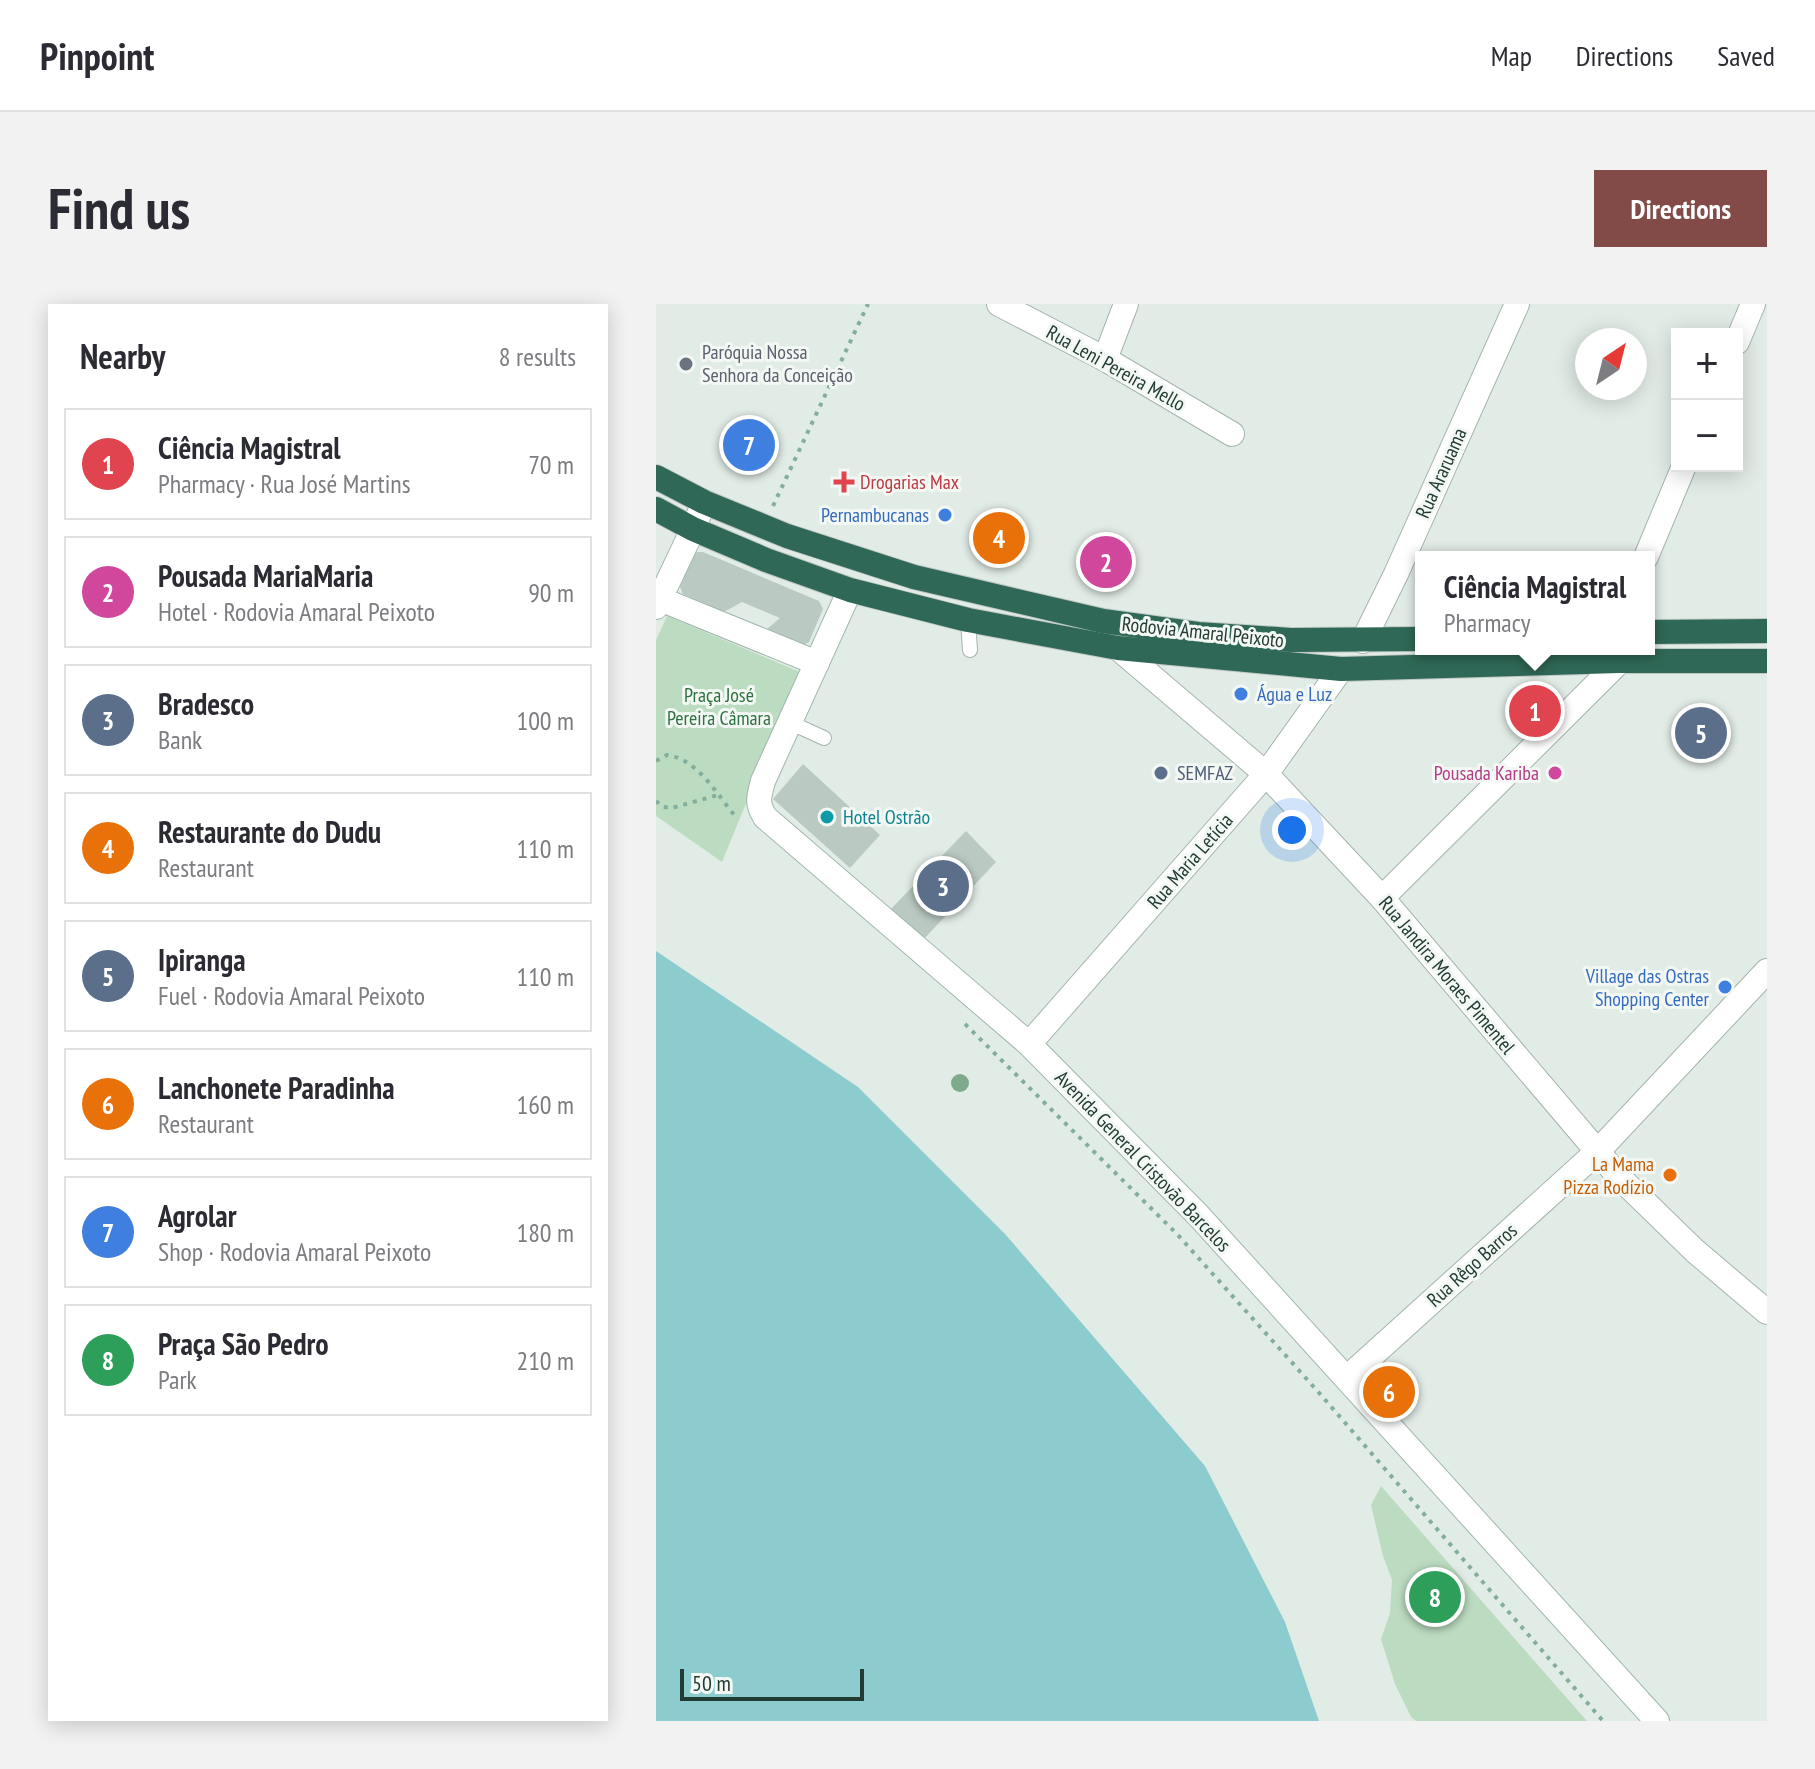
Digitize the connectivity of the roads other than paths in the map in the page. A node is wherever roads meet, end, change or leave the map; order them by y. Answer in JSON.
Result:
{"nodes":[{"id":1,"x":999,"y":304,"type":"edge"},
{"id":2,"x":1126,"y":304,"type":"edge"},
{"id":3,"x":1517,"y":304,"type":"edge"},
{"id":4,"x":1753,"y":304,"type":"edge"},
{"id":5,"x":1743,"y":328,"type":"edge"},
{"id":6,"x":1105,"y":359,"type":"junction"},
{"id":7,"x":1232,"y":434,"type":"dead end"},
{"id":8,"x":1681,"y":472,"type":"edge"},
{"id":9,"x":656,"y":477,"type":"edge"},
{"id":10,"x":704,"y":502,"type":"junction"},
{"id":11,"x":656,"y":509,"type":"edge"},
{"id":12,"x":693,"y":529,"type":"junction"},
{"id":13,"x":1649,"y":551,"type":"edge"},
{"id":14,"x":850,"y":590,"type":"junction"},
{"id":15,"x":658,"y":603,"type":"edge"},
{"id":16,"x":968,"y":620,"type":"junction"},
{"id":17,"x":1767,"y":631,"type":"edge"},
{"id":18,"x":1655,"y":632,"type":"edge"},
{"id":19,"x":1415,"y":639,"type":"edge"},
{"id":20,"x":1363,"y":641,"type":"junction"},
{"id":21,"x":1118,"y":648,"type":"junction"},
{"id":22,"x":970,"y":650,"type":"dead end"},
{"id":23,"x":1620,"y":655,"type":"edge"},
{"id":24,"x":1767,"y":661,"type":"edge"},
{"id":25,"x":817,"y":663,"type":"junction"},
{"id":26,"x":1341,"y":669,"type":"junction"},
{"id":27,"x":791,"y":723,"type":"junction"},
{"id":28,"x":824,"y":738,"type":"dead end"},
{"id":29,"x":1266,"y":774,"type":"junction"},
{"id":30,"x":1382,"y":898,"type":"junction"},
{"id":31,"x":1766,"y":973,"type":"edge"},
{"id":32,"x":1029,"y":1044,"type":"junction"},
{"id":33,"x":1598,"y":1151,"type":"junction"},
{"id":34,"x":1767,"y":1312,"type":"edge"},
{"id":35,"x":1347,"y":1378,"type":"junction"},
{"id":36,"x":1657,"y":1721,"type":"edge"}],
"edges":[{"from":1,"to":6,"type":"street","name":"Rua Leni Pereira Mello"},
{"from":2,"to":6,"type":"street"},
{"from":3,"to":20,"type":"street","name":"Rua Araruama"},
{"from":4,"to":5,"type":"street"},
{"from":6,"to":7,"type":"street","name":"Rua Leni Pereira Mello"},
{"from":8,"to":13,"type":"street"},
{"from":9,"to":10,"type":"highway","name":"Rodovia Amaral Peixoto"},
{"from":10,"to":12,"type":"street"},
{"from":10,"to":20,"type":"highway","name":"Rodovia Amaral Peixoto"},
{"from":11,"to":12,"type":"highway","name":"Rodovia Amaral Peixoto"},
{"from":12,"to":14,"type":"highway","name":"Rodovia Amaral Peixoto"},
{"from":12,"to":15,"type":"street"},
{"from":14,"to":16,"type":"highway","name":"Rodovia Amaral Peixoto"},
{"from":14,"to":25,"type":"street","name":"Avenida General Cristovão Barcelos"},
{"from":15,"to":25,"type":"street"},
{"from":16,"to":21,"type":"highway","name":"Rodovia Amaral Peixoto"},
{"from":16,"to":22,"type":"lane"},
{"from":17,"to":18,"type":"highway"},
{"from":19,"to":20,"type":"highway","name":"Rodovia Amaral Peixoto"},
{"from":21,"to":26,"type":"highway","name":"Rodovia Amaral Peixoto"},
{"from":21,"to":29,"type":"street","name":"Rua Jandira Moraes Pimentel"},
{"from":23,"to":24,"type":"highway","name":"Rodovia Amaral Peixoto"},
{"from":23,"to":26,"type":"highway","name":"Rodovia Amaral Peixoto"},
{"from":23,"to":30,"type":"street"},
{"from":25,"to":27,"type":"street","name":"Avenida General Cristovão Barcelos"},
{"from":26,"to":29,"type":"street","name":"Rua Maria Letícia"},
{"from":27,"to":28,"type":"lane"},
{"from":27,"to":32,"type":"street","name":"Avenida General Cristovão Barcelos"},
{"from":29,"to":30,"type":"street","name":"Rua Jandira Moraes Pimentel"},
{"from":29,"to":32,"type":"street","name":"Rua Maria Letícia"},
{"from":30,"to":33,"type":"street","name":"Rua Jandira Moraes Pimentel"},
{"from":31,"to":33,"type":"street","name":"Rua Rêgo Barros"},
{"from":32,"to":35,"type":"street","name":"Avenida General Cristovão Barcelos"},
{"from":33,"to":34,"type":"street","name":"Rua Jandira Moraes Pimentel"},
{"from":33,"to":35,"type":"street","name":"Rua Rêgo Barros"},
{"from":35,"to":36,"type":"street","name":"Avenida General Cristovão Barcelos"}]}
